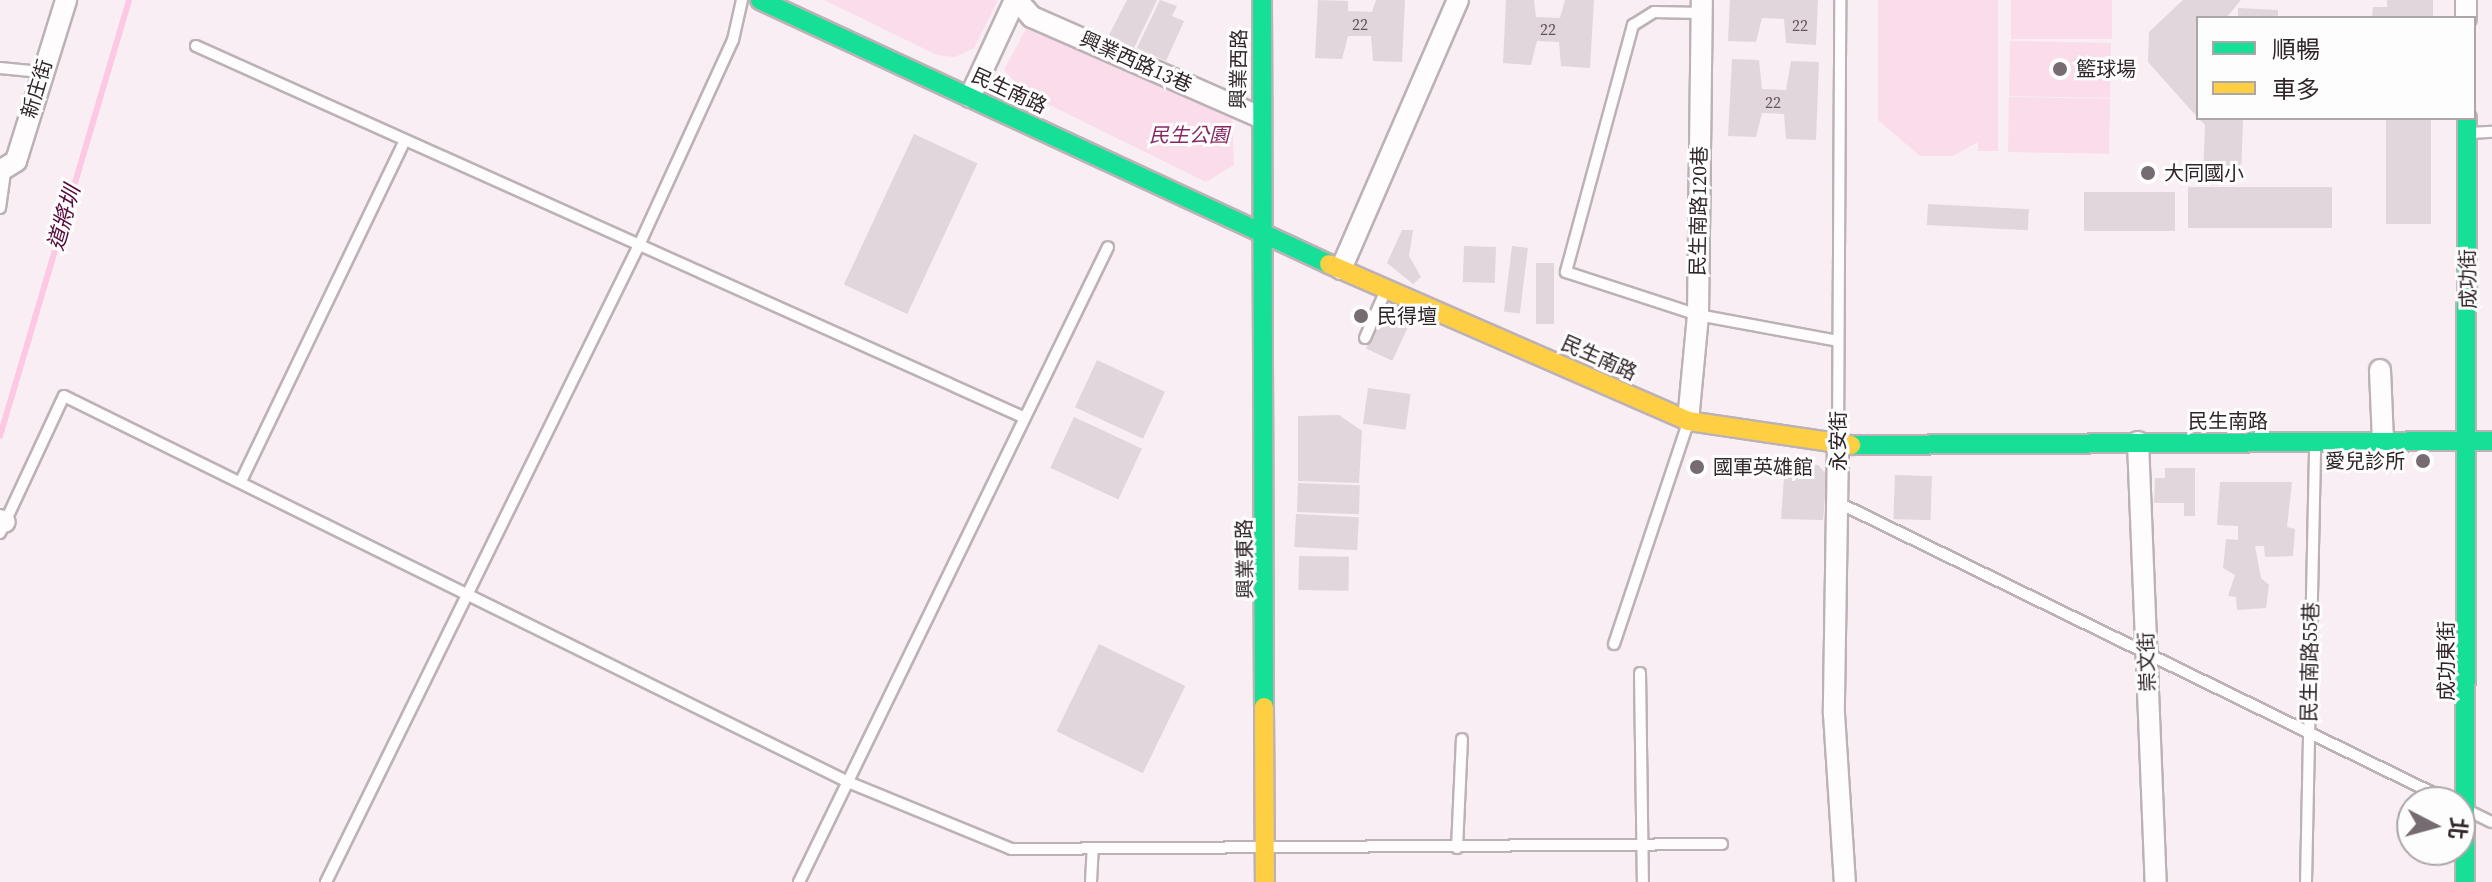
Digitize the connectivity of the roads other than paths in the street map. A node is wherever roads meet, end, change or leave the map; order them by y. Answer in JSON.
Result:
{"nodes":[{"id":1,"x":66,"y":0,"type":"edge"},
{"id":2,"x":742,"y":0,"type":"edge"},
{"id":3,"x":760,"y":0,"type":"edge"},
{"id":4,"x":1016,"y":0,"type":"edge"},
{"id":5,"x":1262,"y":0,"type":"edge"},
{"id":6,"x":1458,"y":0,"type":"edge"},
{"id":7,"x":1840,"y":0,"type":"edge"},
{"id":8,"x":1703,"y":6,"type":"edge"},
{"id":9,"x":196,"y":46,"type":"dead end"},
{"id":10,"x":0,"y":68,"type":"edge"},
{"id":11,"x":41,"y":72,"type":"junction"},
{"id":12,"x":970,"y":97,"type":"junction"},
{"id":13,"x":1260,"y":117,"type":"junction"},
{"id":14,"x":2467,"y":126,"type":"edge"},
{"id":15,"x":2492,"y":132,"type":"edge"},
{"id":16,"x":405,"y":140,"type":"junction"},
{"id":17,"x":2,"y":171,"type":"edge"},
{"id":18,"x":0,"y":208,"type":"edge"},
{"id":19,"x":1261,"y":234,"type":"junction"},
{"id":20,"x":640,"y":243,"type":"junction"},
{"id":21,"x":1108,"y":247,"type":"dead end"},
{"id":22,"x":1341,"y":269,"type":"junction"},
{"id":23,"x":1386,"y":289,"type":"junction"},
{"id":24,"x":1698,"y":315,"type":"junction"},
{"id":25,"x":1365,"y":338,"type":"dead end"},
{"id":26,"x":1838,"y":341,"type":"junction"},
{"id":27,"x":2380,"y":370,"type":"dead end"},
{"id":28,"x":1023,"y":417,"type":"junction"},
{"id":29,"x":1688,"y":421,"type":"junction"},
{"id":30,"x":2470,"y":441,"type":"junction"},
{"id":31,"x":2492,"y":441,"type":"edge"},
{"id":32,"x":2138,"y":442,"type":"junction"},
{"id":33,"x":2383,"y":442,"type":"junction"},
{"id":34,"x":2315,"y":443,"type":"junction"},
{"id":35,"x":1838,"y":445,"type":"junction"},
{"id":36,"x":241,"y":481,"type":"junction"},
{"id":37,"x":1837,"y":502,"type":"junction"},
{"id":38,"x":2,"y":525,"type":"edge"},
{"id":39,"x":465,"y":591,"type":"junction"},
{"id":40,"x":1614,"y":644,"type":"dead end"},
{"id":41,"x":2146,"y":650,"type":"junction"},
{"id":42,"x":1640,"y":673,"type":"dead end"},
{"id":43,"x":2308,"y":729,"type":"junction"},
{"id":44,"x":1462,"y":739,"type":"dead end"},
{"id":45,"x":848,"y":782,"type":"junction"},
{"id":46,"x":2420,"y":786,"type":"edge"},
{"id":47,"x":2460,"y":786,"type":"edge"},
{"id":48,"x":1722,"y":844,"type":"dead end"},
{"id":49,"x":1266,"y":847,"type":"junction"},
{"id":50,"x":1457,"y":848,"type":"junction"},
{"id":51,"x":1642,"y":848,"type":"junction"},
{"id":52,"x":1093,"y":849,"type":"junction"},
{"id":53,"x":326,"y":882,"type":"edge"},
{"id":54,"x":799,"y":882,"type":"edge"},
{"id":55,"x":1091,"y":882,"type":"edge"},
{"id":56,"x":1265,"y":882,"type":"edge"},
{"id":57,"x":1643,"y":882,"type":"edge"},
{"id":58,"x":1845,"y":882,"type":"edge"},
{"id":59,"x":2156,"y":882,"type":"edge"},
{"id":60,"x":2306,"y":882,"type":"edge"}],
"edges":[{"from":1,"to":11,"type":"street","name":"新庄街"},
{"from":2,"to":20,"type":"lane"},
{"from":3,"to":12,"type":"main road","name":"民生南路"},
{"from":4,"to":12,"type":"street"},
{"from":4,"to":13,"type":"street","name":"興業西路13巷"},
{"from":5,"to":13,"type":"main road","name":"興業西路"},
{"from":6,"to":22,"type":"street"},
{"from":7,"to":26,"type":"lane","name":"永安街"},
{"from":8,"to":24,"type":"street","name":"民生南路120巷"},
{"from":8,"to":24,"type":"lane"},
{"from":9,"to":16,"type":"lane"},
{"from":10,"to":11,"type":"lane"},
{"from":11,"to":17,"type":"street","name":"新庄街"},
{"from":12,"to":19,"type":"main road","name":"民生南路"},
{"from":13,"to":19,"type":"main road","name":"興業西路"},
{"from":14,"to":15,"type":"lane"},
{"from":14,"to":30,"type":"main road","name":"成功街"},
{"from":16,"to":20,"type":"lane"},
{"from":16,"to":36,"type":"lane"},
{"from":17,"to":18,"type":"lane"},
{"from":19,"to":22,"type":"main road","name":"民生南路"},
{"from":19,"to":49,"type":"main road","name":"興業東路"},
{"from":20,"to":28,"type":"lane"},
{"from":20,"to":39,"type":"lane"},
{"from":21,"to":28,"type":"lane"},
{"from":22,"to":23,"type":"main road","name":"民生南路"},
{"from":23,"to":25,"type":"lane"},
{"from":23,"to":29,"type":"main road","name":"民生南路"},
{"from":24,"to":26,"type":"lane"},
{"from":24,"to":29,"type":"street","name":"民生南路120巷"},
{"from":26,"to":35,"type":"lane","name":"永安街"},
{"from":27,"to":33,"type":"street"},
{"from":28,"to":45,"type":"lane"},
{"from":29,"to":35,"type":"main road","name":"民生南路"},
{"from":29,"to":40,"type":"lane"},
{"from":30,"to":31,"type":"main road","name":"民生南路"},
{"from":30,"to":33,"type":"main road","name":"民生南路"},
{"from":30,"to":47,"type":"main road","name":"成功東街"},
{"from":32,"to":34,"type":"main road","name":"民生南路"},
{"from":32,"to":35,"type":"main road","name":"民生南路"},
{"from":32,"to":41,"type":"street","name":"崇文街"},
{"from":33,"to":34,"type":"main road","name":"民生南路"},
{"from":34,"to":43,"type":"lane","name":"民生南路55巷"},
{"from":35,"to":37,"type":"street","name":"永安街"},
{"from":36,"to":38,"type":"lane"},
{"from":36,"to":39,"type":"lane"},
{"from":37,"to":41,"type":"lane"},
{"from":37,"to":58,"type":"street","name":"永安街"},
{"from":39,"to":45,"type":"lane"},
{"from":39,"to":53,"type":"lane"},
{"from":41,"to":43,"type":"lane"},
{"from":41,"to":59,"type":"street","name":"崇文街"},
{"from":42,"to":51,"type":"lane"},
{"from":43,"to":46,"type":"lane"},
{"from":43,"to":60,"type":"lane","name":"民生南路55巷"},
{"from":44,"to":50,"type":"lane"},
{"from":45,"to":52,"type":"lane"},
{"from":45,"to":54,"type":"lane"},
{"from":48,"to":51,"type":"lane"},
{"from":49,"to":50,"type":"lane"},
{"from":49,"to":52,"type":"lane"},
{"from":49,"to":56,"type":"main road","name":"興業東路"},
{"from":50,"to":51,"type":"lane"},
{"from":51,"to":57,"type":"lane"},
{"from":52,"to":55,"type":"lane"}]}
